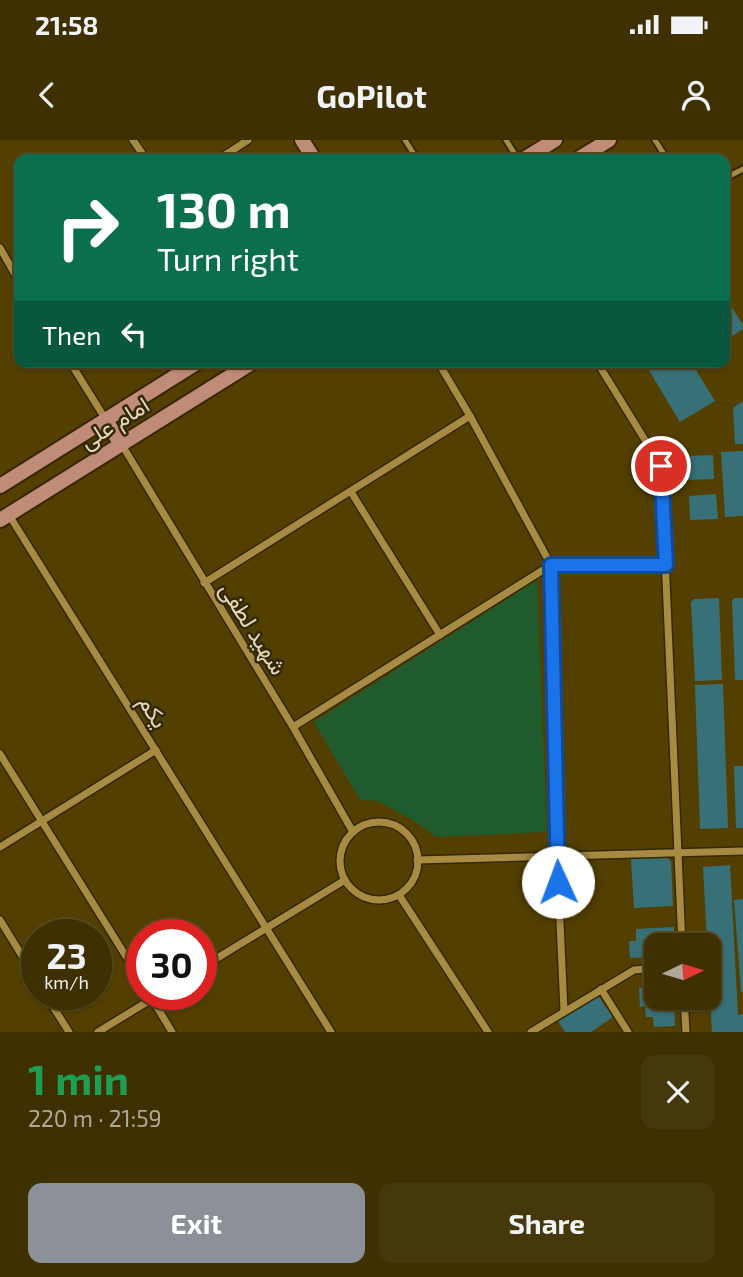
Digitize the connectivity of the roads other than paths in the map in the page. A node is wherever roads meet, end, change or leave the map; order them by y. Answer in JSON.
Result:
{"nodes":[{"id":1,"x":248,"y":140,"type":"edge"},
{"id":2,"x":555,"y":140,"type":"edge"},
{"id":3,"x":609,"y":140,"type":"edge"},
{"id":4,"x":227,"y":154,"type":"edge"},
{"id":5,"x":532,"y":154,"type":"edge"},
{"id":6,"x":586,"y":154,"type":"edge"},
{"id":7,"x":0,"y":247,"type":"edge"},
{"id":8,"x":14,"y":272,"type":"edge"},
{"id":9,"x":74,"y":368,"type":"edge"},
{"id":10,"x":188,"y":368,"type":"edge"},
{"id":11,"x":243,"y":368,"type":"edge"},
{"id":12,"x":442,"y":368,"type":"edge"},
{"id":13,"x":601,"y":368,"type":"edge"},
{"id":14,"x":470,"y":416,"type":"junction"},
{"id":15,"x":106,"y":420,"type":"junction"},
{"id":16,"x":121,"y":444,"type":"junction"},
{"id":17,"x":0,"y":486,"type":"edge"},
{"id":18,"x":351,"y":492,"type":"junction"},
{"id":19,"x":4,"y":518,"type":"edge"},
{"id":20,"x":551,"y":565,"type":"junction"},
{"id":21,"x":666,"y":565,"type":"junction"},
{"id":22,"x":204,"y":583,"type":"junction"},
{"id":23,"x":440,"y":635,"type":"junction"},
{"id":24,"x":293,"y":727,"type":"junction"},
{"id":25,"x":156,"y":750,"type":"junction"},
{"id":26,"x":0,"y":754,"type":"edge"},
{"id":27,"x":41,"y":820,"type":"junction"},
{"id":28,"x":353,"y":832,"type":"junction"},
{"id":29,"x":0,"y":847,"type":"edge"},
{"id":30,"x":743,"y":851,"type":"edge"},
{"id":31,"x":677,"y":853,"type":"junction"},
{"id":32,"x":557,"y":856,"type":"junction"},
{"id":33,"x":417,"y":860,"type":"junction"},
{"id":34,"x":345,"y":880,"type":"junction"},
{"id":35,"x":399,"y":895,"type":"junction"},
{"id":36,"x":0,"y":920,"type":"edge"},
{"id":37,"x":268,"y":928,"type":"junction"},
{"id":38,"x":681,"y":933,"type":"edge"},
{"id":39,"x":21,"y":954,"type":"edge"},
{"id":40,"x":126,"y":956,"type":"edge"},
{"id":41,"x":217,"y":958,"type":"edge"},
{"id":42,"x":644,"y":969,"type":"edge"},
{"id":43,"x":601,"y":989,"type":"junction"},
{"id":44,"x":55,"y":1010,"type":"edge"},
{"id":45,"x":130,"y":1010,"type":"edge"},
{"id":46,"x":159,"y":1010,"type":"edge"},
{"id":47,"x":685,"y":1010,"type":"edge"},
{"id":48,"x":564,"y":1011,"type":"junction"},
{"id":49,"x":69,"y":1032,"type":"edge"},
{"id":50,"x":98,"y":1032,"type":"edge"},
{"id":51,"x":173,"y":1032,"type":"edge"},
{"id":52,"x":331,"y":1032,"type":"edge"},
{"id":53,"x":488,"y":1032,"type":"edge"},
{"id":54,"x":531,"y":1032,"type":"edge"},
{"id":55,"x":628,"y":1032,"type":"edge"},
{"id":56,"x":686,"y":1032,"type":"edge"}],
"edges":[{"from":1,"to":4,"type":"street"},
{"from":2,"to":5,"type":"street"},
{"from":3,"to":6,"type":"street"},
{"from":7,"to":8,"type":"street"},
{"from":9,"to":15,"type":"street"},
{"from":10,"to":15,"type":"street","name":"امام علی"},
{"from":11,"to":16,"type":"street","name":"امام علی"},
{"from":12,"to":14,"type":"street"},
{"from":13,"to":21,"type":"street"},
{"from":14,"to":18,"type":"street"},
{"from":14,"to":20,"type":"street"},
{"from":15,"to":16,"type":"street"},
{"from":15,"to":17,"type":"street","name":"امام علی"},
{"from":16,"to":19,"type":"street","name":"امام علی"},
{"from":16,"to":22,"type":"street","name":"شهید لطفی"},
{"from":18,"to":22,"type":"street"},
{"from":18,"to":23,"type":"street"},
{"from":19,"to":25,"type":"street","name":"یکم"},
{"from":20,"to":21,"type":"street"},
{"from":20,"to":23,"type":"street"},
{"from":20,"to":32,"type":"street"},
{"from":21,"to":31,"type":"street"},
{"from":22,"to":24,"type":"street","name":"شهید لطفی"},
{"from":23,"to":24,"type":"street"},
{"from":24,"to":28,"type":"street","name":"شهید لطفی"},
{"from":25,"to":27,"type":"street"},
{"from":25,"to":37,"type":"street","name":"یکم"},
{"from":26,"to":27,"type":"street"},
{"from":27,"to":29,"type":"street"},
{"from":27,"to":40,"type":"street"},
{"from":28,"to":33,"type":"street"},
{"from":28,"to":34,"type":"street"},
{"from":30,"to":31,"type":"street"},
{"from":31,"to":32,"type":"street"},
{"from":31,"to":38,"type":"street"},
{"from":32,"to":33,"type":"street"},
{"from":32,"to":48,"type":"street"},
{"from":33,"to":35,"type":"street"},
{"from":34,"to":35,"type":"street"},
{"from":34,"to":37,"type":"street"},
{"from":35,"to":53,"type":"street"},
{"from":36,"to":39,"type":"street"},
{"from":37,"to":41,"type":"street"},
{"from":37,"to":52,"type":"street","name":"یکم"},
{"from":42,"to":43,"type":"street"},
{"from":43,"to":48,"type":"street"},
{"from":43,"to":55,"type":"street"},
{"from":44,"to":49,"type":"street"},
{"from":45,"to":50,"type":"street"},
{"from":46,"to":51,"type":"street"},
{"from":47,"to":56,"type":"street"},
{"from":48,"to":54,"type":"street"}]}
